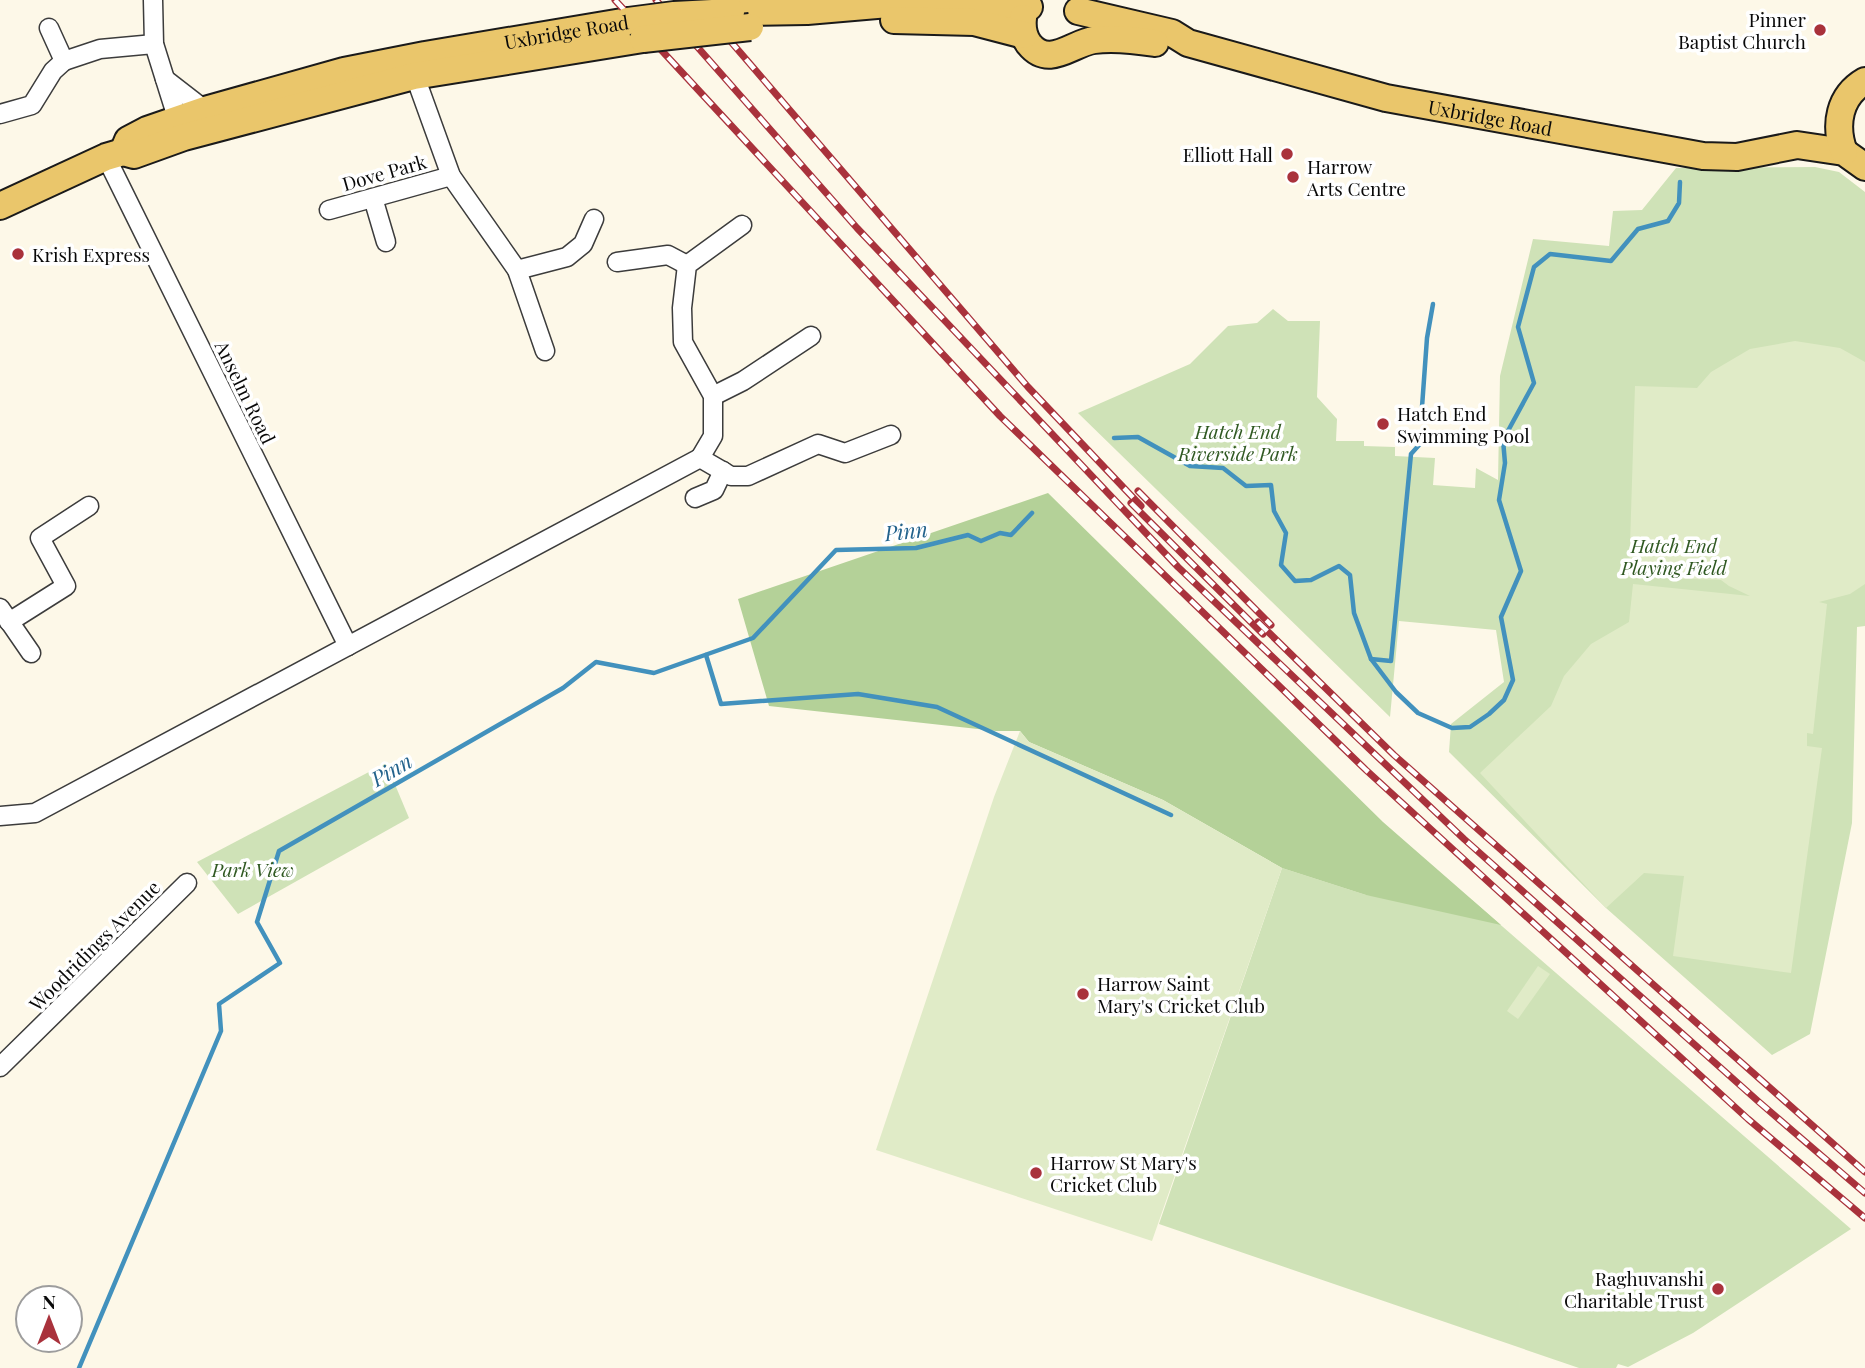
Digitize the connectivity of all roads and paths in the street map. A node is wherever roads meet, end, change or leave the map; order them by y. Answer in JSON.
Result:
{"nodes":[{"id":1,"x":153,"y":0,"type":"edge"},
{"id":2,"x":934,"y":0,"type":"edge"},
{"id":3,"x":1033,"y":3,"type":"edge"},
{"id":4,"x":1073,"y":5,"type":"edge"},
{"id":5,"x":900,"y":7,"type":"edge"},
{"id":6,"x":49,"y":29,"type":"dead end"},
{"id":7,"x":1024,"y":35,"type":"junction"},
{"id":8,"x":1188,"y":43,"type":"junction"},
{"id":9,"x":154,"y":44,"type":"junction"},
{"id":10,"x":1072,"y":47,"type":"junction"},
{"id":11,"x":64,"y":61,"type":"junction"},
{"id":12,"x":412,"y":67,"type":"junction"},
{"id":13,"x":1864,"y":77,"type":"edge"},
{"id":14,"x":165,"y":79,"type":"junction"},
{"id":15,"x":205,"y":110,"type":"junction"},
{"id":16,"x":0,"y":114,"type":"edge"},
{"id":17,"x":1838,"y":122,"type":"junction"},
{"id":18,"x":180,"y":128,"type":"junction"},
{"id":19,"x":1797,"y":145,"type":"junction"},
{"id":20,"x":1844,"y":152,"type":"junction"},
{"id":21,"x":115,"y":154,"type":"junction"},
{"id":22,"x":1865,"y":167,"type":"edge"},
{"id":23,"x":451,"y":176,"type":"junction"},
{"id":24,"x":373,"y":198,"type":"junction"},
{"id":25,"x":0,"y":206,"type":"edge"},
{"id":26,"x":329,"y":210,"type":"dead end"},
{"id":27,"x":594,"y":219,"type":"dead end"},
{"id":28,"x":742,"y":225,"type":"dead end"},
{"id":29,"x":386,"y":242,"type":"dead end"},
{"id":30,"x":617,"y":262,"type":"dead end"},
{"id":31,"x":687,"y":265,"type":"junction"},
{"id":32,"x":517,"y":270,"type":"junction"},
{"id":33,"x":811,"y":336,"type":"dead end"},
{"id":34,"x":545,"y":351,"type":"dead end"},
{"id":35,"x":713,"y":396,"type":"junction"},
{"id":36,"x":891,"y":436,"type":"dead end"},
{"id":37,"x":700,"y":458,"type":"junction"},
{"id":38,"x":723,"y":471,"type":"junction"},
{"id":39,"x":695,"y":498,"type":"dead end"},
{"id":40,"x":89,"y":506,"type":"dead end"},
{"id":41,"x":5,"y":615,"type":"edge"},
{"id":42,"x":348,"y":646,"type":"junction"},
{"id":43,"x":31,"y":653,"type":"dead end"},
{"id":44,"x":0,"y":817,"type":"edge"},
{"id":45,"x":187,"y":883,"type":"dead end"},
{"id":46,"x":0,"y":1067,"type":"edge"}],
"edges":[{"from":1,"to":9,"type":"street"},
{"from":2,"to":3,"type":"main road","name":"Uxbridge Road"},
{"from":2,"to":5,"type":"main road","name":"Uxbridge Road"},
{"from":3,"to":7,"type":"main road","name":"Uxbridge Road"},
{"from":4,"to":8,"type":"main road","name":"Uxbridge Road"},
{"from":4,"to":10,"type":"main road","name":"Uxbridge Road"},
{"from":5,"to":7,"type":"main road","name":"Uxbridge Road"},
{"from":5,"to":12,"type":"main road","name":"Uxbridge Road","bridge":true},
{"from":6,"to":11,"type":"street"},
{"from":7,"to":10,"type":"main road","name":"Uxbridge Road"},
{"from":8,"to":10,"type":"main road","name":"Uxbridge Road"},
{"from":8,"to":19,"type":"main road","name":"Uxbridge Road"},
{"from":9,"to":11,"type":"street"},
{"from":9,"to":14,"type":"street"},
{"from":11,"to":16,"type":"street"},
{"from":12,"to":15,"type":"main road","name":"Uxbridge Road"},
{"from":12,"to":18,"type":"main road","name":"Uxbridge Road"},
{"from":12,"to":23,"type":"street","name":"Dove Park"},
{"from":13,"to":17,"type":"main road"},
{"from":14,"to":15,"type":"street"},
{"from":14,"to":18,"type":"street"},
{"from":15,"to":18,"type":"main road","name":"Uxbridge Road"},
{"from":17,"to":19,"type":"main road","name":"Uxbridge Road"},
{"from":17,"to":20,"type":"main road"},
{"from":18,"to":21,"type":"main road","name":"Uxbridge Road"},
{"from":19,"to":20,"type":"main road","name":"Uxbridge Road"},
{"from":20,"to":22,"type":"main road","name":"Uxbridge Road"},
{"from":21,"to":25,"type":"main road","name":"Uxbridge Road"},
{"from":21,"to":42,"type":"street","name":"Anselm Road"},
{"from":23,"to":24,"type":"street","name":"Dove Park"},
{"from":23,"to":32,"type":"street","name":"Dove Park"},
{"from":24,"to":26,"type":"street","name":"Dove Park"},
{"from":24,"to":29,"type":"street"},
{"from":27,"to":32,"type":"street"},
{"from":28,"to":31,"type":"street"},
{"from":30,"to":31,"type":"street"},
{"from":31,"to":35,"type":"street"},
{"from":32,"to":34,"type":"street","name":"Dove Park"},
{"from":33,"to":35,"type":"street"},
{"from":35,"to":37,"type":"street"},
{"from":36,"to":38,"type":"street"},
{"from":37,"to":38,"type":"street"},
{"from":37,"to":42,"type":"street"},
{"from":38,"to":39,"type":"street"},
{"from":40,"to":41,"type":"street"},
{"from":41,"to":43,"type":"street"},
{"from":42,"to":44,"type":"street"},
{"from":45,"to":46,"type":"street","name":"Woodridings Avenue"}]}
